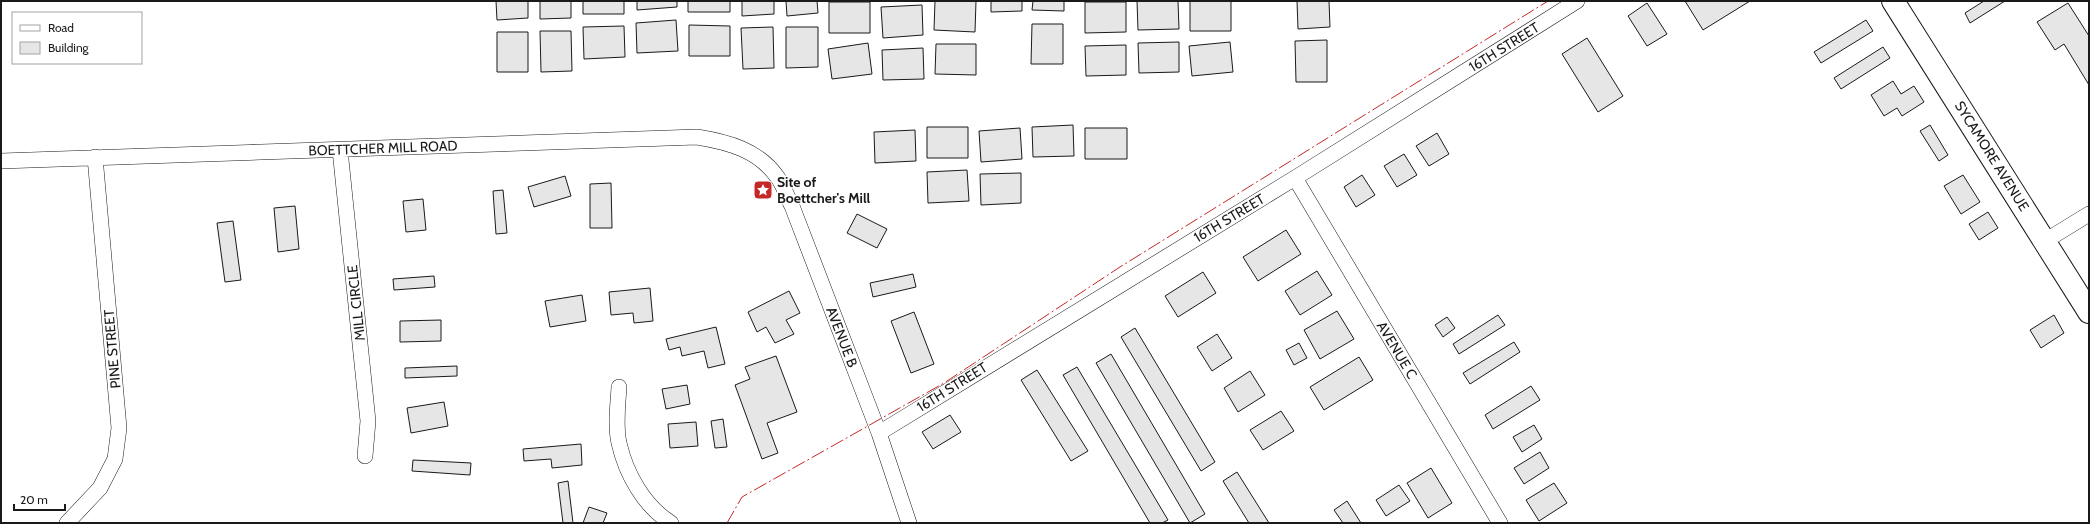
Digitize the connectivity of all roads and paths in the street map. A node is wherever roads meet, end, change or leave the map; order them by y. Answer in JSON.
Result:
{"nodes":[{"id":1,"x":1576,"y":1,"type":"edge"},
{"id":2,"x":1893,"y":1,"type":"edge"},
{"id":3,"x":340,"y":150,"type":"junction"},
{"id":4,"x":95,"y":157,"type":"junction"},
{"id":5,"x":761,"y":159,"type":"joint"},
{"id":6,"x":1,"y":161,"type":"edge"},
{"id":7,"x":1295,"y":178,"type":"junction"},
{"id":8,"x":2089,"y":214,"type":"edge"},
{"id":9,"x":2046,"y":241,"type":"junction"},
{"id":10,"x":2089,"y":312,"type":"edge"},
{"id":11,"x":619,"y":387,"type":"dead end"},
{"id":12,"x":879,"y":433,"type":"junction"},
{"id":13,"x":364,"y":456,"type":"dead end"},
{"id":14,"x":67,"y":523,"type":"edge"},
{"id":15,"x":671,"y":523,"type":"edge"},
{"id":16,"x":909,"y":523,"type":"edge"},
{"id":17,"x":1500,"y":523,"type":"edge"}],
"edges":[{"from":1,"to":7,"type":"street","name":"16TH STREET"},
{"from":2,"to":9,"type":"street","name":"SYCAMORE AVENUE"},
{"from":3,"to":4,"type":"street","name":"BOETTCHER MILL ROAD"},
{"from":3,"to":5,"type":"street","name":"BOETTCHER MILL ROAD"},
{"from":3,"to":13,"type":"street","name":"MILL CIRCLE"},
{"from":4,"to":6,"type":"street","name":"BOETTCHER MILL ROAD"},
{"from":4,"to":14,"type":"street","name":"PINE STREET"},
{"from":5,"to":12,"type":"street","name":"AVENUE B"},
{"from":7,"to":12,"type":"street","name":"16TH STREET"},
{"from":7,"to":17,"type":"street","name":"AVENUE C"},
{"from":8,"to":9,"type":"street"},
{"from":9,"to":10,"type":"street","name":"SYCAMORE AVENUE"},
{"from":11,"to":15,"type":"street"},
{"from":12,"to":16,"type":"street","name":"AVENUE B"}]}
